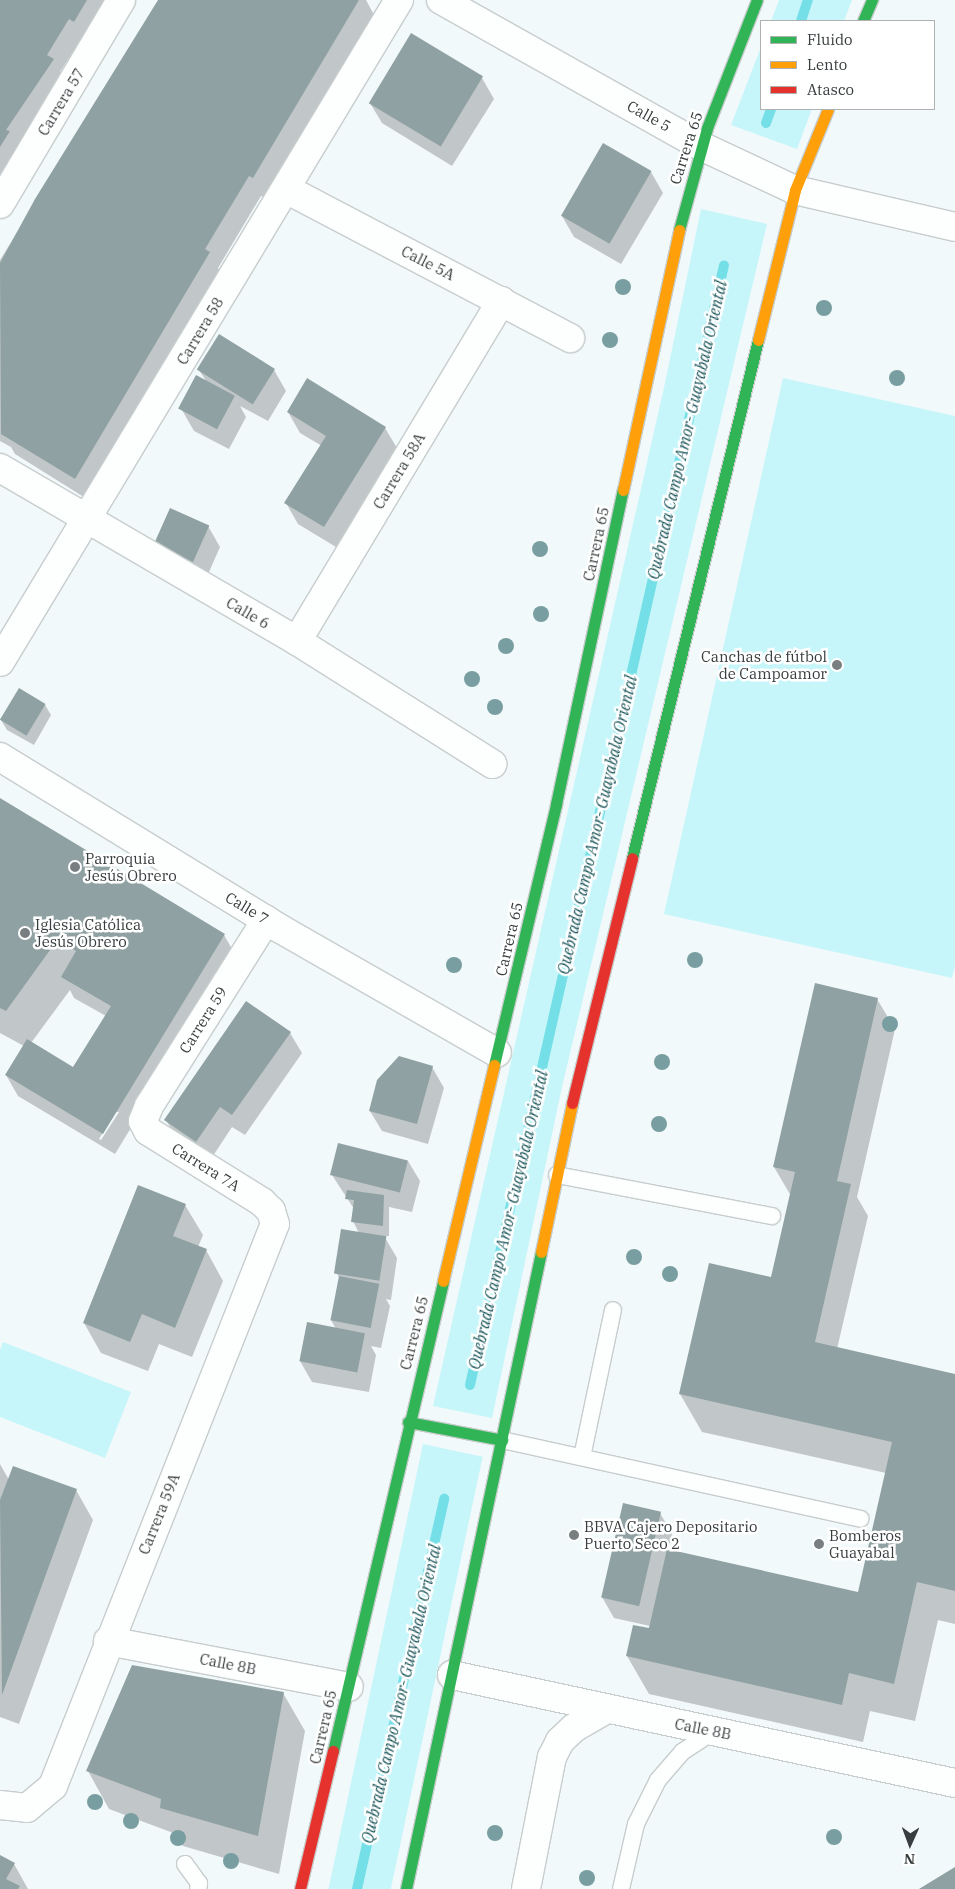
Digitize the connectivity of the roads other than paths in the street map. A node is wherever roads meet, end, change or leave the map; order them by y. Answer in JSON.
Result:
{"nodes":[{"id":1,"x":121,"y":0,"type":"edge"},
{"id":2,"x":399,"y":0,"type":"edge"},
{"id":3,"x":441,"y":0,"type":"edge"},
{"id":4,"x":757,"y":0,"type":"edge"},
{"id":5,"x":872,"y":0,"type":"edge"},
{"id":6,"x":864,"y":20,"type":"edge"},
{"id":7,"x":828,"y":110,"type":"edge"},
{"id":8,"x":702,"y":146,"type":"junction"},
{"id":9,"x":286,"y":189,"type":"junction"},
{"id":10,"x":794,"y":190,"type":"junction"},
{"id":11,"x":0,"y":204,"type":"edge"},
{"id":12,"x":955,"y":228,"type":"edge"},
{"id":13,"x":501,"y":301,"type":"junction"},
{"id":14,"x":570,"y":338,"type":"dead end"},
{"id":15,"x":0,"y":468,"type":"edge"},
{"id":16,"x":86,"y":518,"type":"junction"},
{"id":17,"x":297,"y":641,"type":"junction"},
{"id":18,"x":0,"y":662,"type":"edge"},
{"id":19,"x":0,"y":757,"type":"edge"},
{"id":20,"x":492,"y":764,"type":"dead end"},
{"id":21,"x":266,"y":920,"type":"junction"},
{"id":22,"x":497,"y":1053,"type":"junction"},
{"id":23,"x":143,"y":1121,"type":"joint"},
{"id":24,"x":558,"y":1175,"type":"junction"},
{"id":25,"x":271,"y":1211,"type":"joint"},
{"id":26,"x":772,"y":1216,"type":"dead end"},
{"id":27,"x":613,"y":1310,"type":"dead end"},
{"id":28,"x":408,"y":1422,"type":"junction"},
{"id":29,"x":502,"y":1440,"type":"junction"},
{"id":30,"x":582,"y":1457,"type":"junction"},
{"id":31,"x":860,"y":1519,"type":"dead end"},
{"id":32,"x":108,"y":1641,"type":"junction"},
{"id":33,"x":452,"y":1675,"type":"junction"},
{"id":34,"x":348,"y":1687,"type":"junction"},
{"id":35,"x":605,"y":1710,"type":"junction"},
{"id":36,"x":714,"y":1731,"type":"junction"},
{"id":37,"x":955,"y":1783,"type":"edge"},
{"id":38,"x":0,"y":1805,"type":"edge"},
{"id":39,"x":185,"y":1864,"type":"dead end"},
{"id":40,"x":198,"y":1889,"type":"edge"},
{"id":41,"x":300,"y":1889,"type":"edge"},
{"id":42,"x":406,"y":1889,"type":"edge"},
{"id":43,"x":526,"y":1889,"type":"edge"},
{"id":44,"x":621,"y":1889,"type":"edge"}],
"edges":[{"from":1,"to":11,"type":"street","name":"Carrera 57"},
{"from":2,"to":9,"type":"street","name":"Carrera 58"},
{"from":3,"to":8,"type":"street","name":"Calle 5"},
{"from":4,"to":8,"type":"main road","name":"Carrera 65"},
{"from":5,"to":6,"type":"main road"},
{"from":7,"to":10,"type":"main road"},
{"from":8,"to":10,"type":"street","name":"Calle 5"},
{"from":8,"to":22,"type":"main road","name":"Carrera 65"},
{"from":9,"to":13,"type":"street","name":"Calle 5A"},
{"from":9,"to":16,"type":"street","name":"Carrera 58"},
{"from":10,"to":12,"type":"street","name":"Calle 5"},
{"from":10,"to":24,"type":"main road"},
{"from":13,"to":14,"type":"street","name":"Calle 5A"},
{"from":13,"to":17,"type":"street","name":"Carrera 58A"},
{"from":15,"to":16,"type":"street","name":"Calle 6"},
{"from":16,"to":17,"type":"street","name":"Calle 6"},
{"from":16,"to":18,"type":"street","name":"Carrera 58"},
{"from":17,"to":20,"type":"street","name":"Calle 6"},
{"from":19,"to":21,"type":"street","name":"Calle 7"},
{"from":21,"to":22,"type":"street","name":"Calle 7"},
{"from":21,"to":23,"type":"street","name":"Carrera 59"},
{"from":22,"to":28,"type":"main road","name":"Carrera 65"},
{"from":23,"to":25,"type":"street","name":"Carrera 7A"},
{"from":24,"to":26,"type":"lane"},
{"from":24,"to":29,"type":"main road"},
{"from":25,"to":32,"type":"street","name":"Carrera 59A"},
{"from":27,"to":30,"type":"lane"},
{"from":28,"to":29,"type":"main road"},
{"from":28,"to":34,"type":"main road","name":"Carrera 65"},
{"from":29,"to":30,"type":"lane"},
{"from":29,"to":33,"type":"main road"},
{"from":30,"to":31,"type":"lane"},
{"from":32,"to":34,"type":"street","name":"Calle 8B"},
{"from":32,"to":38,"type":"street","name":"Carrera 59A"},
{"from":33,"to":35,"type":"street","name":"Calle 8B"},
{"from":33,"to":42,"type":"main road"},
{"from":34,"to":41,"type":"main road","name":"Carrera 65"},
{"from":35,"to":36,"type":"street","name":"Calle 8B"},
{"from":35,"to":43,"type":"street"},
{"from":36,"to":37,"type":"street","name":"Calle 8B"},
{"from":36,"to":44,"type":"lane"},
{"from":39,"to":40,"type":"lane"}]}
